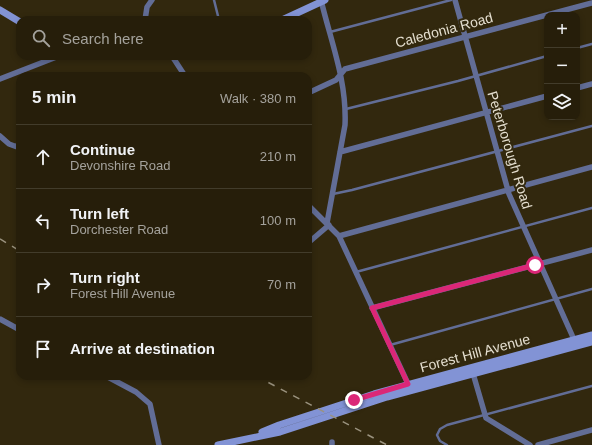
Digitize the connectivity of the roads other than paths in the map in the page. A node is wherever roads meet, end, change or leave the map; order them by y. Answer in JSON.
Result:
{"nodes":[{"id":1,"x":152,"y":0,"type":"edge"},
{"id":2,"x":214,"y":0,"type":"edge"},
{"id":3,"x":451,"y":0,"type":"edge"},
{"id":4,"x":455,"y":0,"type":"edge"},
{"id":5,"x":323,"y":1,"type":"edge"},
{"id":6,"x":592,"y":3,"type":"edge"},
{"id":7,"x":0,"y":10,"type":"edge"},
{"id":8,"x":146,"y":16,"type":"edge"},
{"id":9,"x":218,"y":16,"type":"edge"},
{"id":10,"x":291,"y":16,"type":"edge"},
{"id":11,"x":16,"y":20,"type":"edge"},
{"id":12,"x":330,"y":32,"type":"junction"},
{"id":13,"x":465,"y":36,"type":"junction"},
{"id":14,"x":592,"y":44,"type":"edge"},
{"id":15,"x":580,"y":47,"type":"edge"},
{"id":16,"x":544,"y":57,"type":"edge"},
{"id":17,"x":49,"y":60,"type":"edge"},
{"id":18,"x":175,"y":60,"type":"edge"},
{"id":19,"x":18,"y":72,"type":"edge"},
{"id":20,"x":182,"y":72,"type":"edge"},
{"id":21,"x":16,"y":73,"type":"edge"},
{"id":22,"x":341,"y":74,"type":"junction"},
{"id":23,"x":475,"y":75,"type":"junction"},
{"id":24,"x":0,"y":79,"type":"edge"},
{"id":25,"x":592,"y":84,"type":"edge"},
{"id":26,"x":580,"y":87,"type":"edge"},
{"id":27,"x":312,"y":91,"type":"edge"},
{"id":28,"x":544,"y":97,"type":"edge"},
{"id":29,"x":345,"y":109,"type":"junction"},
{"id":30,"x":486,"y":113,"type":"junction"},
{"id":31,"x":592,"y":126,"type":"edge"},
{"id":32,"x":0,"y":136,"type":"edge"},
{"id":33,"x":16,"y":146,"type":"edge"},
{"id":34,"x":340,"y":152,"type":"junction"},
{"id":35,"x":496,"y":152,"type":"junction"},
{"id":36,"x":592,"y":166,"type":"edge"},
{"id":37,"x":507,"y":190,"type":"junction"},
{"id":38,"x":333,"y":194,"type":"junction"},
{"id":39,"x":312,"y":208,"type":"edge"},
{"id":40,"x":592,"y":208,"type":"edge"},
{"id":41,"x":328,"y":224,"type":"junction"},
{"id":42,"x":522,"y":227,"type":"junction"},
{"id":43,"x":339,"y":236,"type":"junction"},
{"id":44,"x":312,"y":239,"type":"edge"},
{"id":45,"x":592,"y":250,"type":"edge"},
{"id":46,"x":539,"y":264,"type":"junction"},
{"id":47,"x":356,"y":272,"type":"junction"},
{"id":48,"x":592,"y":290,"type":"edge"},
{"id":49,"x":555,"y":299,"type":"junction"},
{"id":50,"x":372,"y":308,"type":"junction"},
{"id":51,"x":0,"y":319,"type":"edge"},
{"id":52,"x":16,"y":328,"type":"edge"},
{"id":53,"x":592,"y":335,"type":"edge"},
{"id":54,"x":592,"y":342,"type":"edge"},
{"id":55,"x":575,"y":343,"type":"junction"},
{"id":56,"x":390,"y":345,"type":"junction"},
{"id":57,"x":472,"y":370,"type":"junction"},
{"id":58,"x":114,"y":380,"type":"edge"},
{"id":59,"x":592,"y":386,"type":"edge"},
{"id":60,"x":410,"y":387,"type":"junction"},
{"id":61,"x":486,"y":415,"type":"junction"},
{"id":62,"x":592,"y":430,"type":"edge"},
{"id":63,"x":248,"y":440,"type":"edge"},
{"id":64,"x":159,"y":445,"type":"edge"},
{"id":65,"x":218,"y":445,"type":"edge"},
{"id":66,"x":447,"y":445,"type":"edge"},
{"id":67,"x":530,"y":445,"type":"edge"},
{"id":68,"x":538,"y":445,"type":"edge"}],
"edges":[{"from":1,"to":8,"type":"street"},
{"from":2,"to":9,"type":"lane"},
{"from":3,"to":12,"type":"lane"},
{"from":4,"to":13,"type":"street","name":"Peterborough Road"},
{"from":5,"to":10,"type":"main road"},
{"from":5,"to":12,"type":"street"},
{"from":6,"to":13,"type":"street","name":"Caledonia Road"},
{"from":7,"to":11,"type":"main road"},
{"from":12,"to":22,"type":"street"},
{"from":13,"to":22,"type":"street","name":"Caledonia Road"},
{"from":13,"to":23,"type":"street","name":"Peterborough Road"},
{"from":14,"to":15,"type":"lane"},
{"from":16,"to":23,"type":"lane"},
{"from":17,"to":19,"type":"street"},
{"from":18,"to":20,"type":"street"},
{"from":21,"to":24,"type":"street"},
{"from":22,"to":27,"type":"street","name":"Caledonia Road"},
{"from":22,"to":29,"type":"street"},
{"from":23,"to":29,"type":"lane"},
{"from":23,"to":30,"type":"street","name":"Peterborough Road"},
{"from":25,"to":26,"type":"street"},
{"from":28,"to":30,"type":"street"},
{"from":29,"to":34,"type":"street"},
{"from":30,"to":34,"type":"street"},
{"from":30,"to":35,"type":"street","name":"Peterborough Road"},
{"from":31,"to":35,"type":"lane"},
{"from":32,"to":33,"type":"street"},
{"from":34,"to":38,"type":"street"},
{"from":35,"to":37,"type":"street","name":"Peterborough Road"},
{"from":35,"to":38,"type":"lane"},
{"from":36,"to":37,"type":"street"},
{"from":37,"to":42,"type":"street","name":"Peterborough Road"},
{"from":37,"to":43,"type":"street"},
{"from":38,"to":41,"type":"street"},
{"from":39,"to":41,"type":"street"},
{"from":40,"to":42,"type":"lane"},
{"from":41,"to":43,"type":"street"},
{"from":41,"to":44,"type":"street"},
{"from":42,"to":46,"type":"street","name":"Peterborough Road"},
{"from":42,"to":47,"type":"lane"},
{"from":43,"to":47,"type":"street"},
{"from":45,"to":46,"type":"street"},
{"from":46,"to":49,"type":"street","name":"Peterborough Road"},
{"from":46,"to":50,"type":"street"},
{"from":47,"to":50,"type":"street"},
{"from":48,"to":49,"type":"lane"},
{"from":49,"to":55,"type":"street","name":"Peterborough Road"},
{"from":49,"to":56,"type":"lane"},
{"from":50,"to":56,"type":"street"},
{"from":51,"to":52,"type":"street"},
{"from":53,"to":55,"type":"main road","name":"Forest Hill Avenue"},
{"from":54,"to":55,"type":"main road","name":"Forest Hill Avenue"},
{"from":55,"to":57,"type":"main road","name":"Forest Hill Avenue"},
{"from":56,"to":60,"type":"street"},
{"from":57,"to":60,"type":"main road","name":"Forest Hill Avenue"},
{"from":57,"to":61,"type":"street"},
{"from":58,"to":64,"type":"street"},
{"from":59,"to":61,"type":"lane"},
{"from":60,"to":63,"type":"main road","name":"Forest Hill Avenue"},
{"from":60,"to":63,"type":"main road","name":"Forest Hill Avenue"},
{"from":61,"to":66,"type":"lane"},
{"from":61,"to":67,"type":"street"},
{"from":62,"to":68,"type":"street"},
{"from":63,"to":65,"type":"main road","name":"Forest Hill Avenue"}]}
